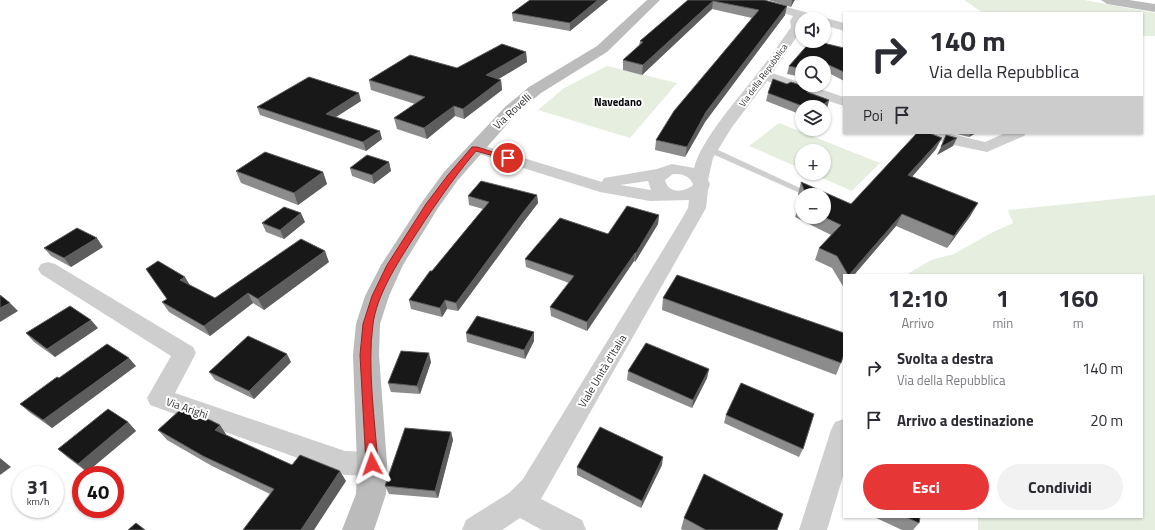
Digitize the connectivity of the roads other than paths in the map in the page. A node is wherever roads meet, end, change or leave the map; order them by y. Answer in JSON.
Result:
{"nodes":[{"id":1,"x":654,"y":0,"type":"edge"},
{"id":2,"x":750,"y":0,"type":"edge"},
{"id":3,"x":1107,"y":0,"type":"edge"},
{"id":4,"x":1155,"y":8,"type":"edge"},
{"id":5,"x":795,"y":13,"type":"edge"},
{"id":6,"x":831,"y":23,"type":"edge"},
{"id":7,"x":843,"y":27,"type":"edge"},
{"id":8,"x":795,"y":30,"type":"edge"},
{"id":9,"x":764,"y":75,"type":"junction"},
{"id":10,"x":843,"y":102,"type":"edge"},
{"id":11,"x":934,"y":134,"type":"edge"},
{"id":12,"x":1016,"y":134,"type":"edge"},
{"id":13,"x":475,"y":148,"type":"junction"},
{"id":14,"x":708,"y":154,"type":"junction"},
{"id":15,"x":680,"y":169,"type":"junction"},
{"id":16,"x":659,"y":174,"type":"junction"},
{"id":17,"x":588,"y":183,"type":"junction"},
{"id":18,"x":700,"y":185,"type":"junction"},
{"id":19,"x":795,"y":189,"type":"edge"},
{"id":20,"x":675,"y":196,"type":"junction"},
{"id":21,"x":48,"y":269,"type":"dead end"},
{"id":22,"x":843,"y":433,"type":"edge"},
{"id":23,"x":372,"y":464,"type":"junction"},
{"id":24,"x":519,"y":502,"type":"junction"},
{"id":25,"x":358,"y":530,"type":"edge"},
{"id":26,"x":476,"y":530,"type":"edge"},
{"id":27,"x":572,"y":530,"type":"edge"},
{"id":28,"x":813,"y":530,"type":"edge"}],
"edges":[{"from":1,"to":13,"type":"street","name":"Via Rovelli"},
{"from":2,"to":5,"type":"street"},
{"from":3,"to":4,"type":"street"},
{"from":6,"to":7,"type":"street"},
{"from":8,"to":9,"type":"street","name":"Via della Repubblica"},
{"from":9,"to":10,"type":"street"},
{"from":9,"to":14,"type":"street","name":"Via della Repubblica"},
{"from":11,"to":12,"type":"street"},
{"from":13,"to":17,"type":"street"},
{"from":13,"to":23,"type":"street","name":"Via Rovelli"},
{"from":14,"to":15,"type":"street"},
{"from":14,"to":18,"type":"street","name":"Viale Unità d'Italia"},
{"from":14,"to":19,"type":"lane"},
{"from":15,"to":16,"type":"street"},
{"from":15,"to":18,"type":"street"},
{"from":16,"to":17,"type":"street"},
{"from":16,"to":20,"type":"street"},
{"from":17,"to":20,"type":"street"},
{"from":18,"to":20,"type":"street"},
{"from":18,"to":24,"type":"street","name":"Viale Unità d'Italia"},
{"from":21,"to":23,"type":"street","name":"Via Arighi"},
{"from":22,"to":28,"type":"street"},
{"from":23,"to":25,"type":"street","name":"Via Rovelli"},
{"from":24,"to":26,"type":"street","name":"Viale Unità d'Italia"},
{"from":24,"to":27,"type":"street"}]}
